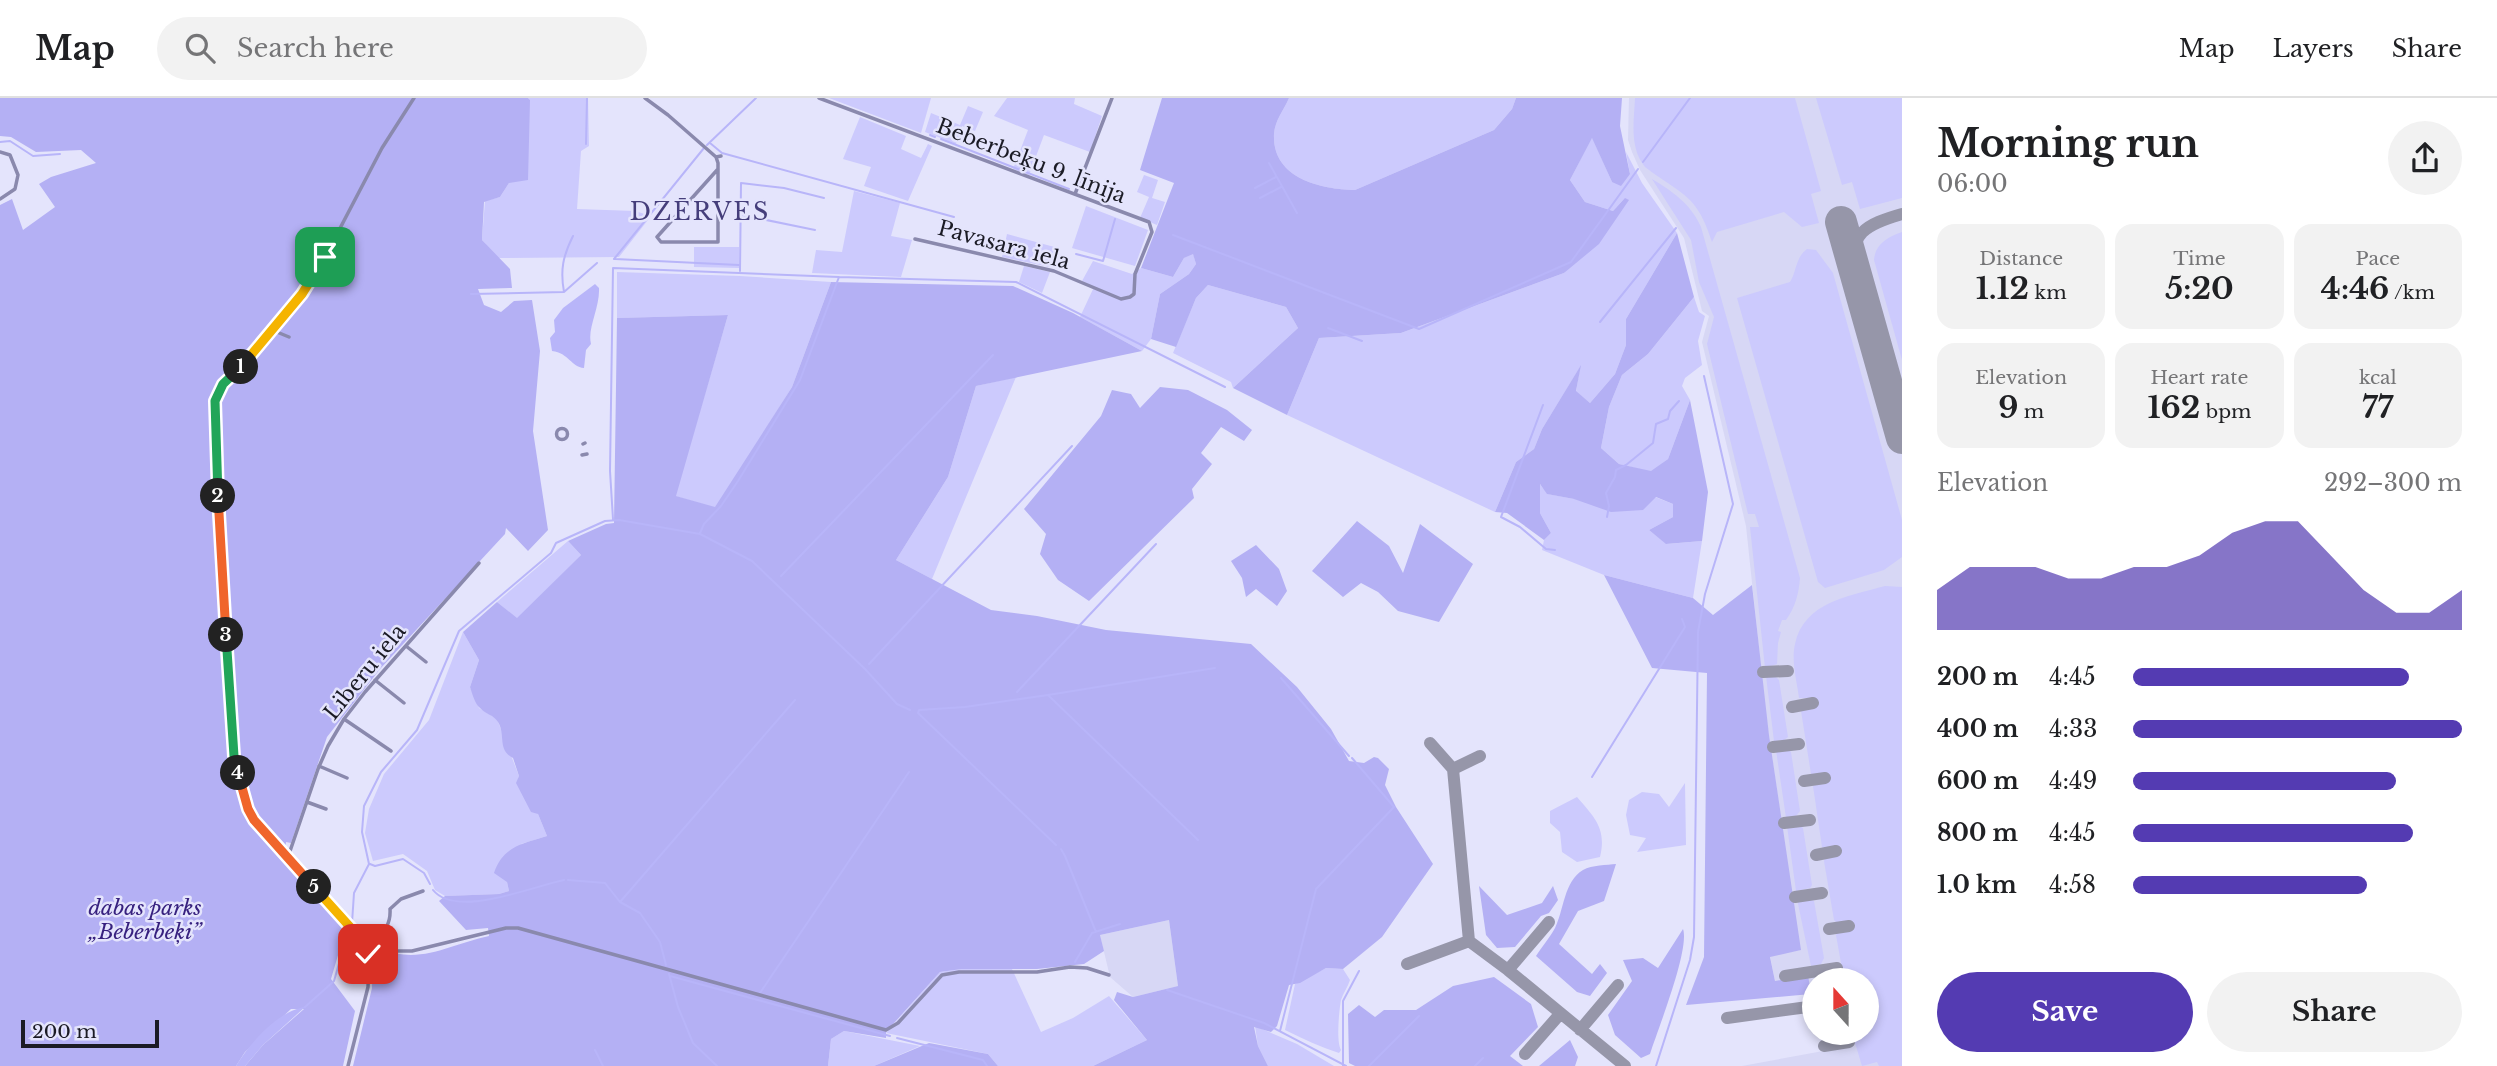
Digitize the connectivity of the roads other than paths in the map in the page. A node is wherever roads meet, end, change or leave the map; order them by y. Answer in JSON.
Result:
{"nodes":[{"id":1,"x":414,"y":98,"type":"edge"},
{"id":2,"x":645,"y":98,"type":"edge"},
{"id":3,"x":819,"y":98,"type":"edge"},
{"id":4,"x":1112,"y":98,"type":"edge"},
{"id":5,"x":0,"y":152,"type":"edge"},
{"id":6,"x":718,"y":166,"type":"junction"},
{"id":7,"x":1074,"y":194,"type":"junction"},
{"id":8,"x":0,"y":199,"type":"edge"},
{"id":9,"x":1152,"y":226,"type":"joint"},
{"id":10,"x":915,"y":239,"type":"dead end"},
{"id":11,"x":272,"y":330,"type":"junction"},
{"id":12,"x":289,"y":337,"type":"dead end"},
{"id":13,"x":479,"y":563,"type":"dead end"},
{"id":14,"x":405,"y":646,"type":"junction"},
{"id":15,"x":426,"y":662,"type":"dead end"},
{"id":16,"x":375,"y":680,"type":"junction"},
{"id":17,"x":404,"y":703,"type":"dead end"},
{"id":18,"x":344,"y":719,"type":"junction"},
{"id":19,"x":391,"y":751,"type":"dead end"},
{"id":20,"x":319,"y":766,"type":"junction"},
{"id":21,"x":347,"y":778,"type":"dead end"},
{"id":22,"x":307,"y":802,"type":"junction"},
{"id":23,"x":326,"y":809,"type":"dead end"},
{"id":24,"x":288,"y":857,"type":"junction"},
{"id":25,"x":423,"y":891,"type":"dead end"},
{"id":26,"x":351,"y":928,"type":"junction"},
{"id":27,"x":374,"y":942,"type":"junction"},
{"id":28,"x":1110,"y":975,"type":"dead end"},
{"id":29,"x":348,"y":1066,"type":"edge"}],
"edges":[{"from":1,"to":11,"type":"street"},
{"from":2,"to":6,"type":"street"},
{"from":3,"to":7,"type":"street","name":"Beberbeķu 9. līnija"},
{"from":4,"to":7,"type":"street"},
{"from":5,"to":8,"type":"street"},
{"from":6,"to":6,"type":"street"},
{"from":7,"to":9,"type":"street","name":"Beberbeķu 9. līnija"},
{"from":9,"to":10,"type":"street","name":"Pavasara iela"},
{"from":11,"to":12,"type":"street"},
{"from":11,"to":24,"type":"street"},
{"from":13,"to":14,"type":"street","name":"Liberu iela"},
{"from":14,"to":15,"type":"street"},
{"from":14,"to":16,"type":"street","name":"Liberu iela"},
{"from":16,"to":17,"type":"street"},
{"from":16,"to":18,"type":"street","name":"Liberu iela"},
{"from":18,"to":19,"type":"street"},
{"from":18,"to":20,"type":"street","name":"Liberu iela"},
{"from":20,"to":21,"type":"street"},
{"from":20,"to":22,"type":"street","name":"Liberu iela"},
{"from":22,"to":23,"type":"street"},
{"from":22,"to":24,"type":"street","name":"Liberu iela"},
{"from":24,"to":26,"type":"street"},
{"from":25,"to":27,"type":"street"},
{"from":26,"to":27,"type":"street"},
{"from":26,"to":29,"type":"street"},
{"from":27,"to":28,"type":"street"}]}
